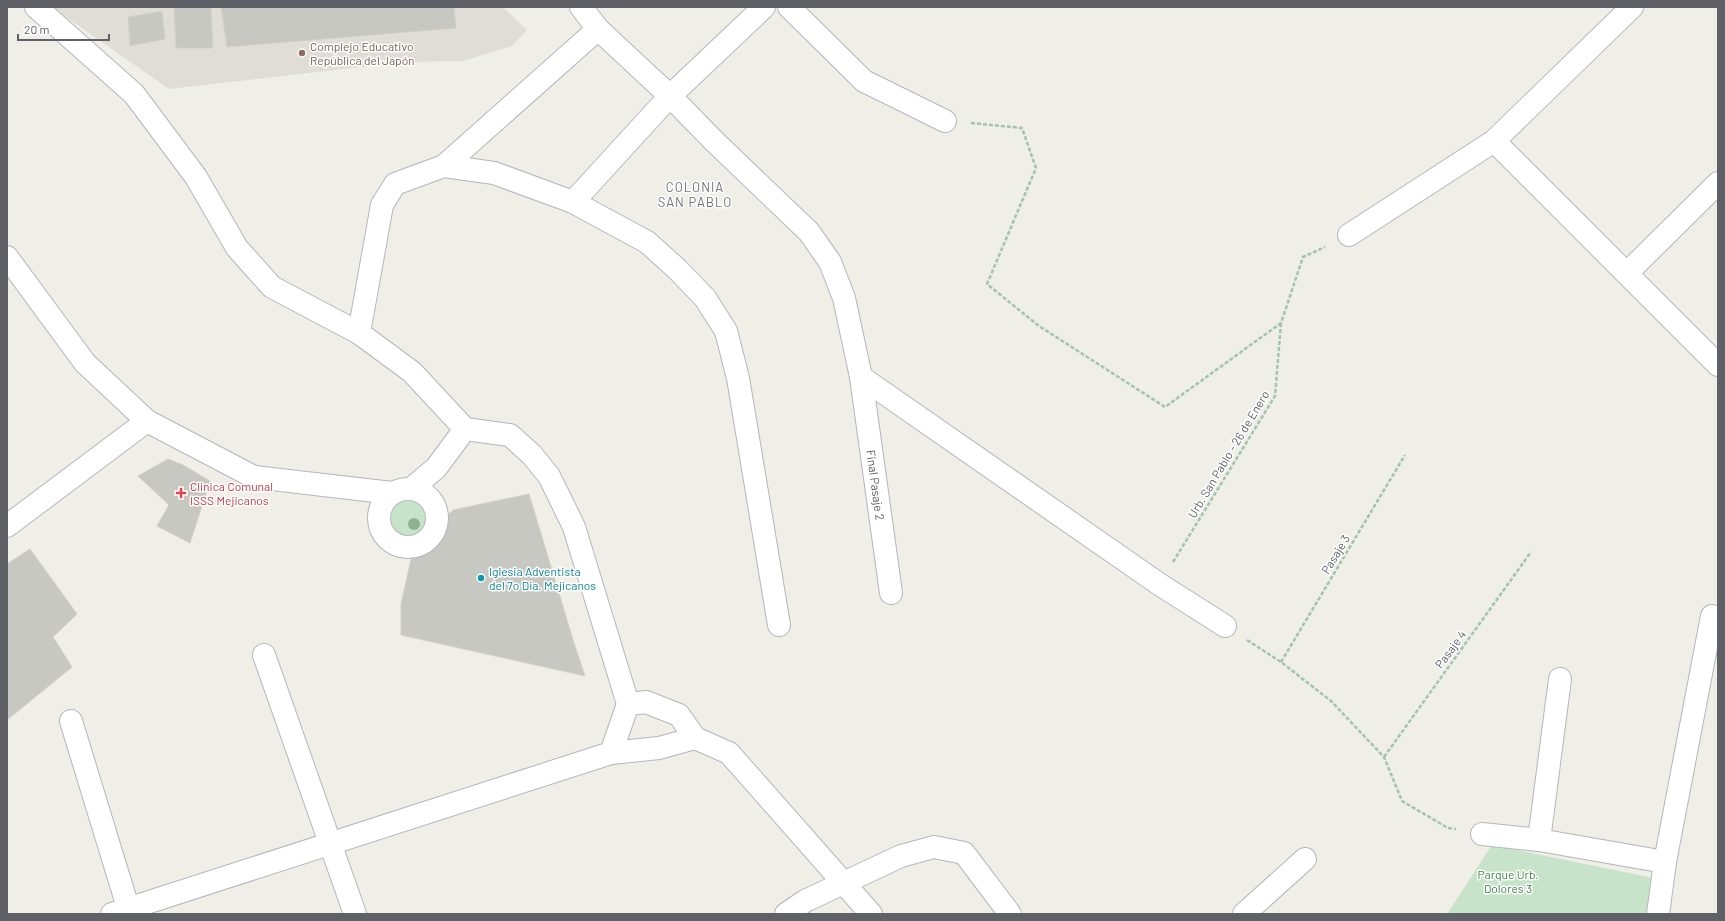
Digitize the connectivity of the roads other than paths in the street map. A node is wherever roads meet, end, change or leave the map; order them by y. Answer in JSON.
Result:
{"nodes":[{"id":1,"x":36,"y":7,"type":"edge"},
{"id":2,"x":581,"y":7,"type":"edge"},
{"id":3,"x":764,"y":7,"type":"edge"},
{"id":4,"x":789,"y":7,"type":"edge"},
{"id":5,"x":1632,"y":7,"type":"edge"},
{"id":6,"x":598,"y":29,"type":"junction"},
{"id":7,"x":670,"y":96,"type":"junction"},
{"id":8,"x":945,"y":121,"type":"road end"},
{"id":9,"x":1494,"y":141,"type":"junction"},
{"id":10,"x":444,"y":166,"type":"junction"},
{"id":11,"x":1718,"y":183,"type":"edge"},
{"id":12,"x":573,"y":202,"type":"junction"},
{"id":13,"x":1349,"y":235,"type":"road end"},
{"id":14,"x":7,"y":257,"type":"edge"},
{"id":15,"x":1627,"y":273,"type":"junction"},
{"id":16,"x":359,"y":333,"type":"junction"},
{"id":17,"x":1718,"y":365,"type":"edge"},
{"id":18,"x":861,"y":378,"type":"junction"},
{"id":19,"x":146,"y":420,"type":"junction"},
{"id":20,"x":465,"y":429,"type":"junction"},
{"id":21,"x":7,"y":526,"type":"edge"},
{"id":22,"x":891,"y":593,"type":"dead end"},
{"id":23,"x":1712,"y":616,"type":"dead end"},
{"id":24,"x":779,"y":625,"type":"dead end"},
{"id":25,"x":1225,"y":626,"type":"road end"},
{"id":26,"x":264,"y":655,"type":"dead end"},
{"id":27,"x":1560,"y":679,"type":"dead end"},
{"id":28,"x":628,"y":704,"type":"junction"},
{"id":29,"x":71,"y":722,"type":"dead end"},
{"id":30,"x":695,"y":738,"type":"junction"},
{"id":31,"x":611,"y":753,"type":"junction"},
{"id":32,"x":1482,"y":834,"type":"road end"},
{"id":33,"x":1538,"y":840,"type":"junction"},
{"id":34,"x":331,"y":842,"type":"junction"},
{"id":35,"x":1305,"y":858,"type":"dead end"},
{"id":36,"x":1664,"y":862,"type":"junction"},
{"id":37,"x":843,"y":883,"type":"junction"},
{"id":38,"x":123,"y":912,"type":"edge"},
{"id":39,"x":354,"y":914,"type":"edge"},
{"id":40,"x":786,"y":914,"type":"edge"},
{"id":41,"x":871,"y":914,"type":"edge"},
{"id":42,"x":1010,"y":914,"type":"edge"},
{"id":43,"x":1244,"y":914,"type":"edge"},
{"id":44,"x":1658,"y":914,"type":"edge"}],
"edges":[{"from":1,"to":16,"type":"street"},
{"from":2,"to":6,"type":"street","name":"Final Pasaje 2"},
{"from":3,"to":7,"type":"street"},
{"from":4,"to":8,"type":"street"},
{"from":5,"to":9,"type":"street"},
{"from":6,"to":7,"type":"street","name":"Final Pasaje 2"},
{"from":6,"to":10,"type":"street"},
{"from":7,"to":12,"type":"street"},
{"from":7,"to":18,"type":"street","name":"Final Pasaje 2"},
{"from":9,"to":13,"type":"street"},
{"from":9,"to":15,"type":"street"},
{"from":10,"to":12,"type":"street"},
{"from":10,"to":16,"type":"street"},
{"from":11,"to":15,"type":"street"},
{"from":12,"to":24,"type":"street"},
{"from":14,"to":19,"type":"street"},
{"from":15,"to":17,"type":"street"},
{"from":16,"to":20,"type":"street"},
{"from":18,"to":22,"type":"street","name":"Final Pasaje 2"},
{"from":18,"to":25,"type":"street"},
{"from":19,"to":20,"type":"street"},
{"from":19,"to":21,"type":"street"},
{"from":20,"to":28,"type":"street"},
{"from":23,"to":36,"type":"street"},
{"from":26,"to":34,"type":"street"},
{"from":27,"to":33,"type":"street"},
{"from":28,"to":30,"type":"street"},
{"from":28,"to":31,"type":"street"},
{"from":29,"to":38,"type":"street"},
{"from":30,"to":31,"type":"street"},
{"from":30,"to":37,"type":"street"},
{"from":31,"to":34,"type":"street"},
{"from":32,"to":33,"type":"street"},
{"from":33,"to":36,"type":"street"},
{"from":34,"to":38,"type":"street"},
{"from":34,"to":39,"type":"street"},
{"from":35,"to":43,"type":"street"},
{"from":36,"to":44,"type":"street"},
{"from":37,"to":40,"type":"street"},
{"from":37,"to":41,"type":"street"},
{"from":37,"to":42,"type":"street"}]}
